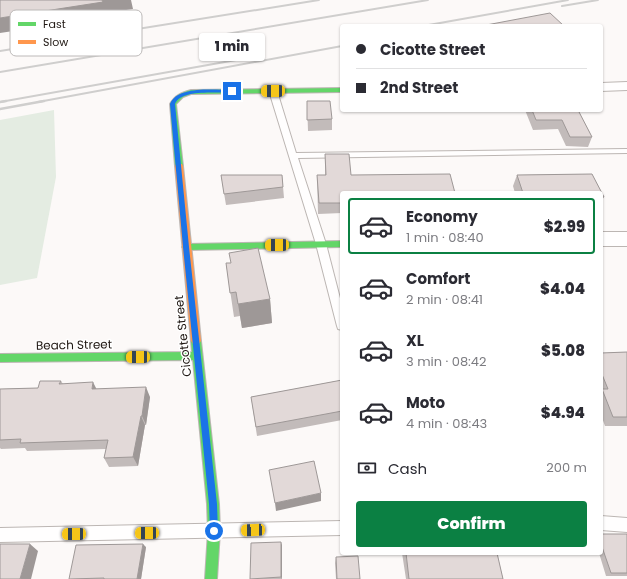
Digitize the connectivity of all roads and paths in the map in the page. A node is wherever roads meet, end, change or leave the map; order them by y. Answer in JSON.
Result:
{"nodes":[{"id":1,"x":627,"y":86,"type":"edge"},
{"id":2,"x":603,"y":87,"type":"edge"},
{"id":3,"x":340,"y":90,"type":"edge"},
{"id":4,"x":273,"y":91,"type":"junction"},
{"id":5,"x":627,"y":151,"type":"edge"},
{"id":6,"x":293,"y":156,"type":"junction"},
{"id":7,"x":603,"y":239,"type":"edge"},
{"id":8,"x":627,"y":239,"type":"edge"},
{"id":9,"x":321,"y":244,"type":"junction"},
{"id":10,"x":340,"y":244,"type":"edge"},
{"id":11,"x":186,"y":247,"type":"junction"},
{"id":12,"x":340,"y":318,"type":"edge"},
{"id":13,"x":197,"y":356,"type":"junction"},
{"id":14,"x":0,"y":358,"type":"edge"},
{"id":15,"x":603,"y":523,"type":"edge"},
{"id":16,"x":627,"y":525,"type":"edge"},
{"id":17,"x":340,"y":528,"type":"edge"},
{"id":18,"x":214,"y":531,"type":"junction"},
{"id":19,"x":0,"y":535,"type":"edge"},
{"id":20,"x":211,"y":579,"type":"edge"}],
"edges":[{"from":1,"to":2,"type":"street"},
{"from":3,"to":4,"type":"street"},
{"from":4,"to":6,"type":"lane"},
{"from":4,"to":11,"type":"street","name":"Cicotte Street"},
{"from":5,"to":6,"type":"lane"},
{"from":6,"to":9,"type":"lane"},
{"from":7,"to":8,"type":"street"},
{"from":9,"to":10,"type":"street"},
{"from":9,"to":11,"type":"street"},
{"from":9,"to":12,"type":"lane"},
{"from":11,"to":13,"type":"street","name":"Cicotte Street"},
{"from":13,"to":14,"type":"street","name":"Beach Street"},
{"from":13,"to":18,"type":"street","name":"Cicotte Street"},
{"from":15,"to":16,"type":"lane"},
{"from":17,"to":18,"type":"lane"},
{"from":18,"to":19,"type":"lane"},
{"from":18,"to":20,"type":"street","name":"Cicotte Street"}]}
